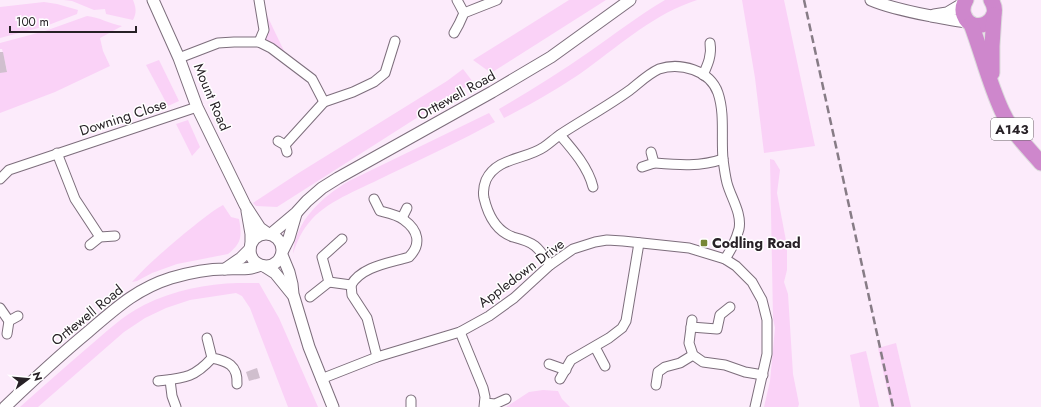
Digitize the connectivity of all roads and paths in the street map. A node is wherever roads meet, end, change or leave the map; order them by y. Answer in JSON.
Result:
{"nodes":[{"id":1,"x":153,"y":0,"type":"edge"},
{"id":2,"x":259,"y":0,"type":"edge"},
{"id":3,"x":457,"y":0,"type":"edge"},
{"id":4,"x":497,"y":0,"type":"edge"},
{"id":5,"x":630,"y":0,"type":"edge"},
{"id":6,"x":871,"y":0,"type":"edge"},
{"id":7,"x":991,"y":0,"type":"edge"},
{"id":8,"x":965,"y":2,"type":"edge"},
{"id":9,"x":464,"y":13,"type":"junction"},
{"id":10,"x":994,"y":15,"type":"junction"},
{"id":11,"x":931,"y":16,"type":"junction"},
{"id":12,"x":969,"y":23,"type":"junction"},
{"id":13,"x":454,"y":33,"type":"dead end"},
{"id":14,"x":395,"y":41,"type":"dead end"},
{"id":15,"x":259,"y":42,"type":"junction"},
{"id":16,"x":710,"y":43,"type":"dead end"},
{"id":17,"x":179,"y":58,"type":"junction"},
{"id":18,"x":703,"y":74,"type":"junction"},
{"id":19,"x":993,"y":88,"type":"junction"},
{"id":20,"x":324,"y":102,"type":"junction"},
{"id":21,"x":198,"y":107,"type":"junction"},
{"id":22,"x":560,"y":135,"type":"junction"},
{"id":23,"x":283,"y":146,"type":"dead end"},
{"id":24,"x":651,"y":152,"type":"dead end"},
{"id":25,"x":57,"y":153,"type":"junction"},
{"id":26,"x":723,"y":159,"type":"junction"},
{"id":27,"x":654,"y":163,"type":"junction"},
{"id":28,"x":1041,"y":163,"type":"edge"},
{"id":29,"x":642,"y":167,"type":"dead end"},
{"id":30,"x":0,"y":179,"type":"edge"},
{"id":31,"x":593,"y":187,"type":"dead end"},
{"id":32,"x":374,"y":199,"type":"dead end"},
{"id":33,"x":245,"y":205,"type":"junction"},
{"id":34,"x":407,"y":208,"type":"dead end"},
{"id":35,"x":296,"y":213,"type":"junction"},
{"id":36,"x":402,"y":218,"type":"junction"},
{"id":37,"x":269,"y":234,"type":"junction"},
{"id":38,"x":115,"y":236,"type":"dead end"},
{"id":39,"x":100,"y":237,"type":"junction"},
{"id":40,"x":342,"y":239,"type":"dead end"},
{"id":41,"x":639,"y":243,"type":"junction"},
{"id":42,"x":90,"y":245,"type":"dead end"},
{"id":43,"x":251,"y":247,"type":"junction"},
{"id":44,"x":282,"y":253,"type":"junction"},
{"id":45,"x":725,"y":259,"type":"junction"},
{"id":46,"x":263,"y":265,"type":"junction"},
{"id":47,"x":550,"y":265,"type":"junction"},
{"id":48,"x":226,"y":269,"type":"junction"},
{"id":49,"x":329,"y":282,"type":"junction"},
{"id":50,"x":351,"y":285,"type":"junction"},
{"id":51,"x":293,"y":294,"type":"junction"},
{"id":52,"x":310,"y":297,"type":"dead end"},
{"id":53,"x":730,"y":307,"type":"dead end"},
{"id":54,"x":0,"y":308,"type":"edge"},
{"id":55,"x":18,"y":316,"type":"dead end"},
{"id":56,"x":9,"y":321,"type":"junction"},
{"id":57,"x":460,"y":332,"type":"junction"},
{"id":58,"x":7,"y":334,"type":"dead end"},
{"id":59,"x":207,"y":338,"type":"dead end"},
{"id":60,"x":595,"y":347,"type":"junction"},
{"id":61,"x":693,"y":355,"type":"junction"},
{"id":62,"x":377,"y":357,"type":"junction"},
{"id":63,"x":212,"y":358,"type":"junction"},
{"id":64,"x":549,"y":364,"type":"dead end"},
{"id":65,"x":605,"y":366,"type":"dead end"},
{"id":66,"x":566,"y":370,"type":"junction"},
{"id":67,"x":763,"y":375,"type":"junction"},
{"id":68,"x":321,"y":379,"type":"junction"},
{"id":69,"x":560,"y":379,"type":"dead end"},
{"id":70,"x":170,"y":380,"type":"junction"},
{"id":71,"x":158,"y":381,"type":"dead end"},
{"id":72,"x":237,"y":384,"type":"dead end"},
{"id":73,"x":656,"y":385,"type":"dead end"},
{"id":74,"x":506,"y":399,"type":"dead end"},
{"id":75,"x":485,"y":405,"type":"edge"},
{"id":76,"x":5,"y":407,"type":"edge"},
{"id":77,"x":176,"y":407,"type":"edge"},
{"id":78,"x":333,"y":407,"type":"edge"},
{"id":79,"x":755,"y":407,"type":"edge"}],
"edges":[{"from":1,"to":17,"type":"street","name":"Mount Road"},
{"from":2,"to":15,"type":"street"},
{"from":3,"to":9,"type":"street"},
{"from":4,"to":9,"type":"street"},
{"from":5,"to":35,"type":"street","name":"Orttewell Road"},
{"from":6,"to":11,"type":"street"},
{"from":7,"to":10,"type":"highway"},
{"from":8,"to":11,"type":"street"},
{"from":8,"to":12,"type":"highway"},
{"from":9,"to":13,"type":"street"},
{"from":10,"to":12,"type":"highway"},
{"from":10,"to":19,"type":"highway","number":"A143"},
{"from":11,"to":12,"type":"street"},
{"from":12,"to":19,"type":"highway","number":"A143"},
{"from":14,"to":20,"type":"street"},
{"from":15,"to":17,"type":"street"},
{"from":15,"to":20,"type":"street"},
{"from":16,"to":18,"type":"street"},
{"from":17,"to":21,"type":"street","name":"Mount Road"},
{"from":18,"to":22,"type":"street"},
{"from":18,"to":26,"type":"street"},
{"from":19,"to":28,"type":"highway","number":"A143"},
{"from":20,"to":23,"type":"street"},
{"from":21,"to":25,"type":"street","name":"Downing Close"},
{"from":21,"to":33,"type":"street","name":"Mount Road"},
{"from":22,"to":31,"type":"street"},
{"from":22,"to":47,"type":"street"},
{"from":24,"to":27,"type":"street"},
{"from":25,"to":30,"type":"street","name":"Downing Close"},
{"from":25,"to":39,"type":"street"},
{"from":26,"to":27,"type":"street"},
{"from":26,"to":45,"type":"street"},
{"from":27,"to":29,"type":"street"},
{"from":32,"to":36,"type":"street"},
{"from":33,"to":37,"type":"street","name":"Mount Road"},
{"from":33,"to":43,"type":"street","name":"Mount Road"},
{"from":34,"to":36,"type":"street"},
{"from":35,"to":37,"type":"street","name":"Orttewell Road"},
{"from":35,"to":44,"type":"street","name":"Orttewell Road"},
{"from":36,"to":50,"type":"street"},
{"from":37,"to":43,"type":"street"},
{"from":37,"to":44,"type":"street"},
{"from":38,"to":39,"type":"street"},
{"from":39,"to":42,"type":"street"},
{"from":40,"to":49,"type":"street"},
{"from":41,"to":45,"type":"street","name":"Appledown Drive"},
{"from":41,"to":47,"type":"street","name":"Appledown Drive"},
{"from":41,"to":60,"type":"street"},
{"from":43,"to":46,"type":"street"},
{"from":43,"to":48,"type":"street"},
{"from":44,"to":46,"type":"street"},
{"from":44,"to":51,"type":"street"},
{"from":45,"to":67,"type":"street","name":"Appledown Drive"},
{"from":46,"to":48,"type":"street","name":"Orttewell Road"},
{"from":46,"to":51,"type":"street"},
{"from":47,"to":57,"type":"street","name":"Appledown Drive"},
{"from":48,"to":76,"type":"street","name":"Orttewell Road"},
{"from":49,"to":50,"type":"street"},
{"from":49,"to":52,"type":"street"},
{"from":50,"to":62,"type":"street"},
{"from":51,"to":68,"type":"street"},
{"from":53,"to":61,"type":"street"},
{"from":54,"to":56,"type":"street"},
{"from":55,"to":56,"type":"street"},
{"from":56,"to":58,"type":"street"},
{"from":57,"to":62,"type":"street","name":"Appledown Drive"},
{"from":57,"to":75,"type":"street"},
{"from":59,"to":63,"type":"street"},
{"from":60,"to":65,"type":"street"},
{"from":60,"to":66,"type":"street"},
{"from":61,"to":67,"type":"street"},
{"from":61,"to":73,"type":"street"},
{"from":62,"to":68,"type":"street","name":"Appledown Drive"},
{"from":63,"to":70,"type":"street"},
{"from":63,"to":72,"type":"street"},
{"from":64,"to":66,"type":"street"},
{"from":66,"to":69,"type":"street"},
{"from":67,"to":79,"type":"street","name":"Appledown Drive"},
{"from":68,"to":78,"type":"street"},
{"from":70,"to":71,"type":"street"},
{"from":70,"to":77,"type":"street"},
{"from":74,"to":75,"type":"street"}]}
